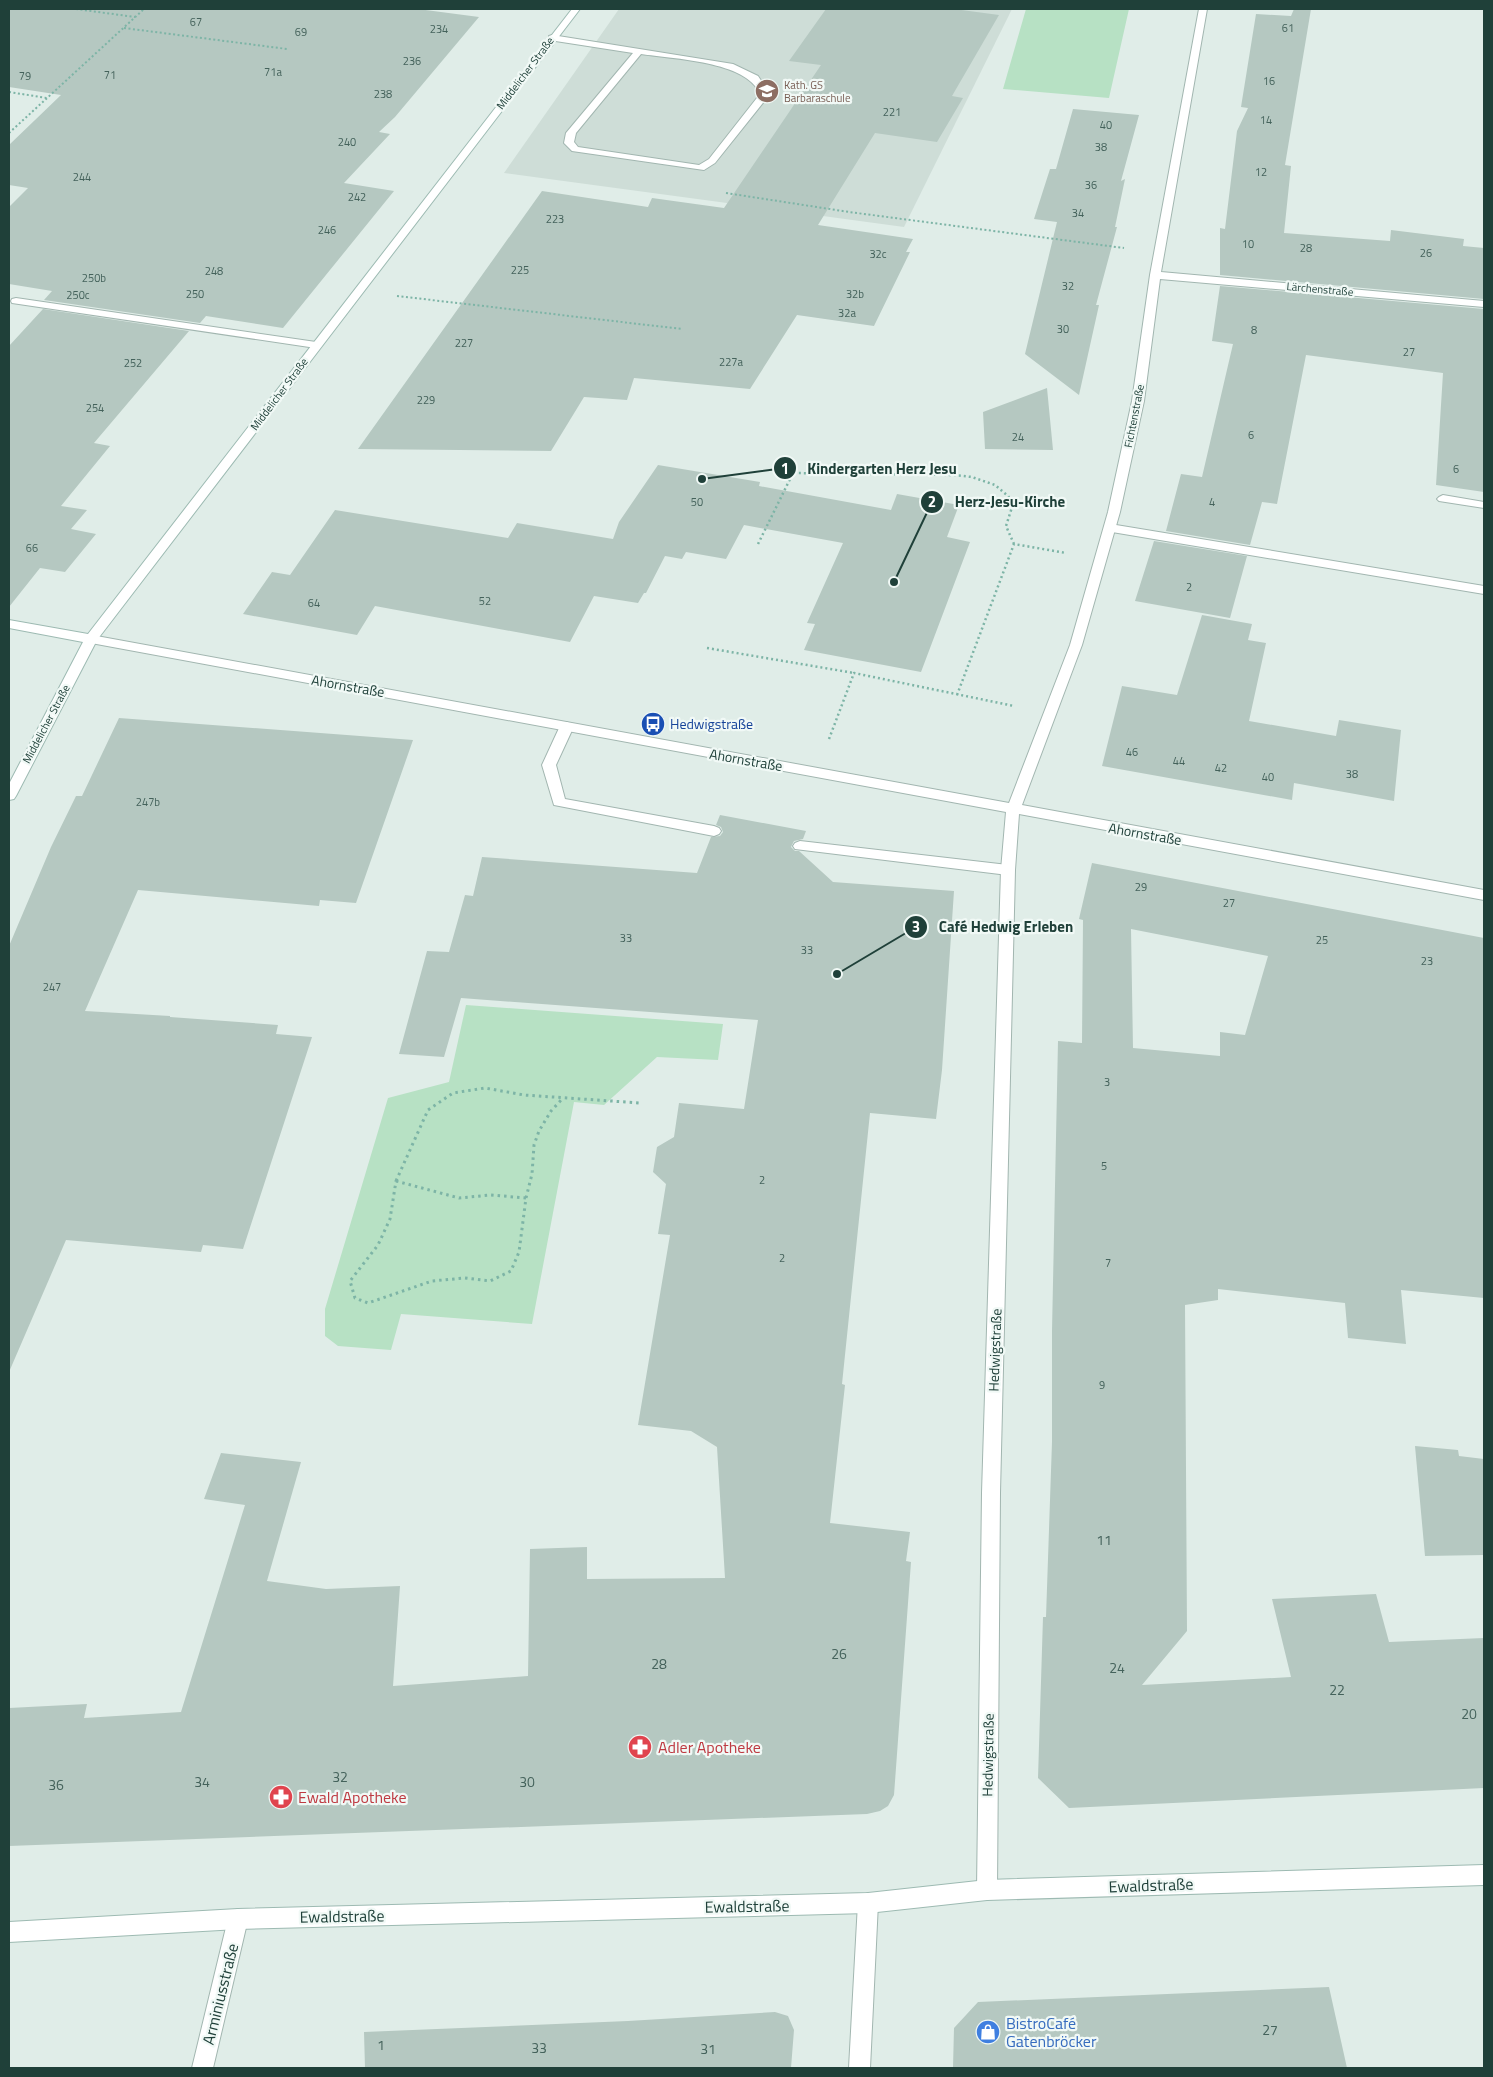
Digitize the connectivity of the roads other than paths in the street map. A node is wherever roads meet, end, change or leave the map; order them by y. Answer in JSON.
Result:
{"nodes":[{"id":1,"x":576,"y":9,"type":"edge"},
{"id":2,"x":1204,"y":9,"type":"edge"},
{"id":3,"x":552,"y":38,"type":"junction"},
{"id":4,"x":639,"y":51,"type":"junction"},
{"id":5,"x":1155,"y":274,"type":"junction"},
{"id":6,"x":16,"y":301,"type":"dead end"},
{"id":7,"x":1484,"y":304,"type":"edge"},
{"id":8,"x":316,"y":345,"type":"junction"},
{"id":9,"x":1443,"y":499,"type":"dead end"},
{"id":10,"x":1484,"y":505,"type":"edge"},
{"id":11,"x":1110,"y":528,"type":"junction"},
{"id":12,"x":1484,"y":590,"type":"edge"},
{"id":13,"x":9,"y":624,"type":"edge"},
{"id":14,"x":91,"y":639,"type":"junction"},
{"id":15,"x":567,"y":726,"type":"junction"},
{"id":16,"x":9,"y":796,"type":"edge"},
{"id":17,"x":1014,"y":810,"type":"junction"},
{"id":18,"x":714,"y":830,"type":"dead end"},
{"id":19,"x":800,"y":846,"type":"dead end"},
{"id":20,"x":1008,"y":870,"type":"junction"},
{"id":21,"x":1484,"y":896,"type":"edge"},
{"id":22,"x":1484,"y":1875,"type":"edge"},
{"id":23,"x":987,"y":1890,"type":"junction"},
{"id":24,"x":868,"y":1903,"type":"junction"},
{"id":25,"x":238,"y":1919,"type":"junction"},
{"id":26,"x":9,"y":1932,"type":"edge"},
{"id":27,"x":202,"y":2068,"type":"edge"},
{"id":28,"x":859,"y":2068,"type":"edge"}],
"edges":[{"from":1,"to":3,"type":"street","name":"Middelicher Straße"},
{"from":2,"to":5,"type":"street","name":"Fichtenstraße"},
{"from":3,"to":4,"type":"street"},
{"from":3,"to":8,"type":"street","name":"Middelicher Straße"},
{"from":4,"to":4,"type":"street"},
{"from":5,"to":7,"type":"street","name":"Lärchenstraße"},
{"from":5,"to":11,"type":"street","name":"Fichtenstraße"},
{"from":6,"to":8,"type":"street"},
{"from":8,"to":14,"type":"street","name":"Middelicher Straße"},
{"from":9,"to":10,"type":"street"},
{"from":11,"to":12,"type":"street"},
{"from":11,"to":17,"type":"street","name":"Fichtenstraße"},
{"from":13,"to":14,"type":"street","name":"Ahornstraße"},
{"from":14,"to":15,"type":"street","name":"Ahornstraße"},
{"from":14,"to":16,"type":"street","name":"Middelicher Straße"},
{"from":15,"to":17,"type":"street","name":"Ahornstraße"},
{"from":15,"to":18,"type":"street"},
{"from":17,"to":20,"type":"street","name":"Hedwigstraße"},
{"from":17,"to":21,"type":"street","name":"Ahornstraße"},
{"from":19,"to":20,"type":"street"},
{"from":20,"to":23,"type":"street","name":"Hedwigstraße"},
{"from":22,"to":23,"type":"street","name":"Ewaldstraße"},
{"from":23,"to":24,"type":"street","name":"Ewaldstraße"},
{"from":24,"to":25,"type":"street","name":"Ewaldstraße"},
{"from":24,"to":28,"type":"street"},
{"from":25,"to":26,"type":"street","name":"Ewaldstraße"},
{"from":25,"to":27,"type":"street","name":"Arminiusstraße"}]}
